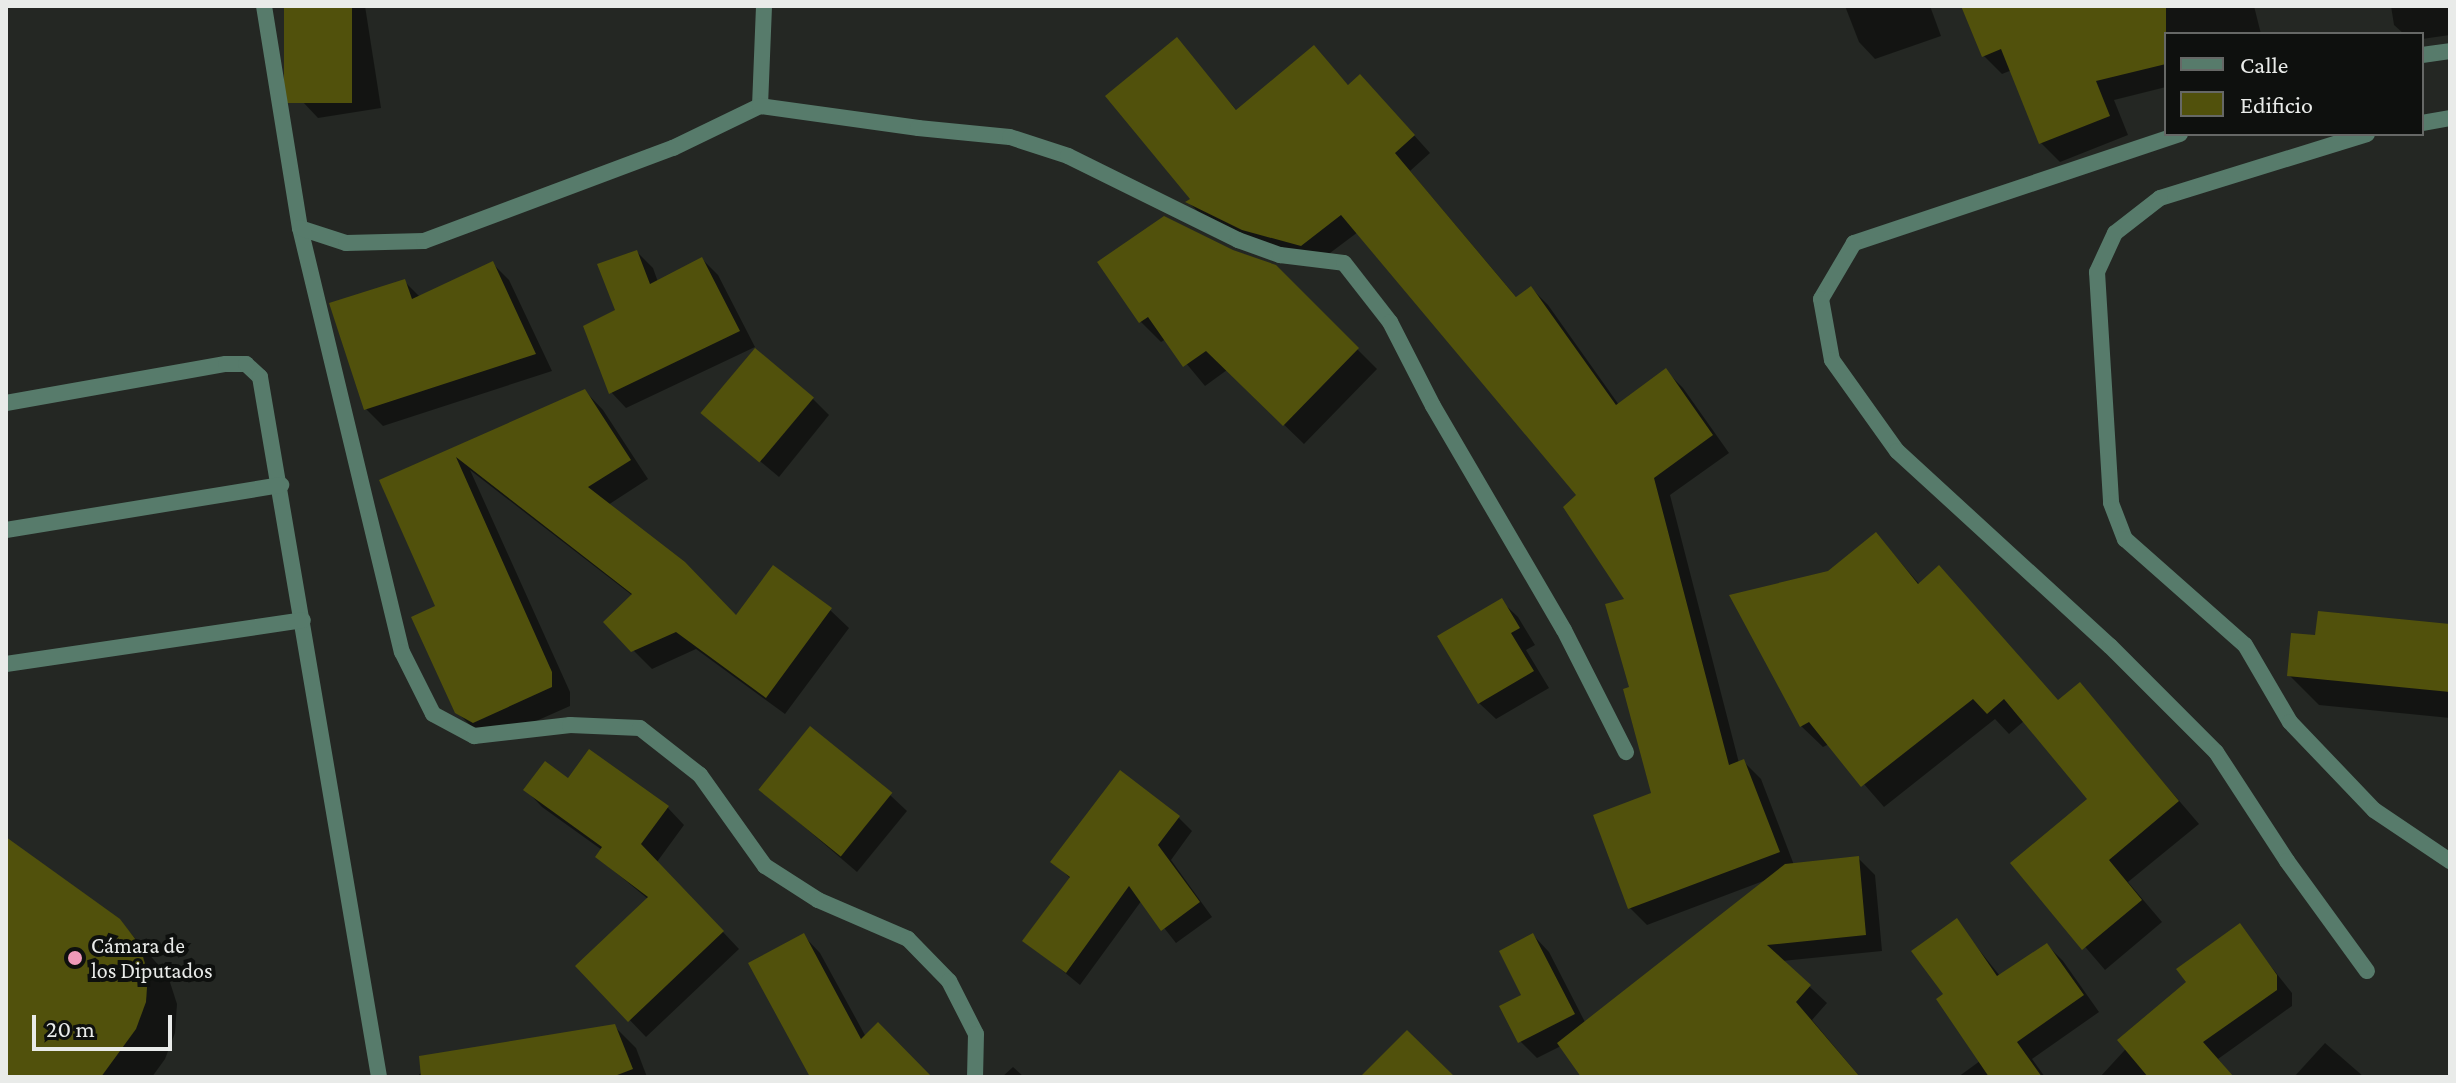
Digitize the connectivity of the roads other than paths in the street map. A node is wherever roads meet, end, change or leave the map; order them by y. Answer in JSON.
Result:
{"nodes":[{"id":1,"x":264,"y":6,"type":"edge"},
{"id":2,"x":764,"y":6,"type":"edge"},
{"id":3,"x":2450,"y":51,"type":"edge"},
{"id":4,"x":2424,"y":55,"type":"edge"},
{"id":5,"x":760,"y":106,"type":"junction"},
{"id":6,"x":2450,"y":118,"type":"edge"},
{"id":7,"x":2424,"y":123,"type":"edge"},
{"id":8,"x":2174,"y":136,"type":"edge"},
{"id":9,"x":2361,"y":136,"type":"edge"},
{"id":10,"x":300,"y":228,"type":"junction"},
{"id":11,"x":6,"y":403,"type":"edge"},
{"id":12,"x":281,"y":485,"type":"junction"},
{"id":13,"x":6,"y":530,"type":"edge"},
{"id":14,"x":303,"y":620,"type":"junction"},
{"id":15,"x":6,"y":664,"type":"edge"},
{"id":16,"x":1626,"y":752,"type":"dead end"},
{"id":17,"x":2450,"y":861,"type":"edge"},
{"id":18,"x":2367,"y":971,"type":"dead end"},
{"id":19,"x":379,"y":1077,"type":"edge"},
{"id":20,"x":975,"y":1077,"type":"edge"}],
"edges":[{"from":1,"to":10,"type":"street"},
{"from":2,"to":5,"type":"street"},
{"from":3,"to":4,"type":"street"},
{"from":5,"to":10,"type":"street"},
{"from":5,"to":16,"type":"street"},
{"from":6,"to":7,"type":"street"},
{"from":8,"to":18,"type":"street"},
{"from":9,"to":17,"type":"street"},
{"from":10,"to":20,"type":"street"},
{"from":11,"to":12,"type":"street"},
{"from":12,"to":13,"type":"street"},
{"from":12,"to":14,"type":"street"},
{"from":14,"to":15,"type":"street"},
{"from":14,"to":19,"type":"street"}]}
